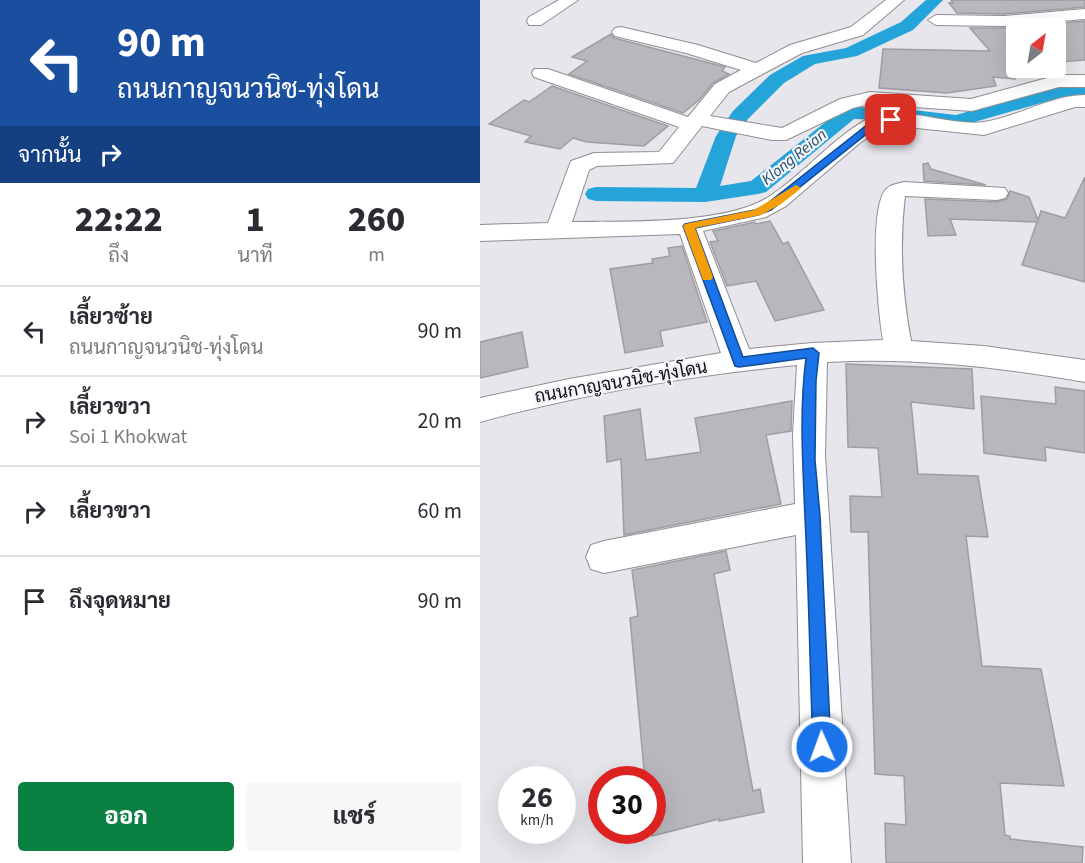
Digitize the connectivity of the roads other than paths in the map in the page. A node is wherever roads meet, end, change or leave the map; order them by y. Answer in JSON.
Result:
{"nodes":[{"id":1,"x":570,"y":0,"type":"edge"},
{"id":2,"x":896,"y":0,"type":"edge"},
{"id":3,"x":1085,"y":14,"type":"edge"},
{"id":4,"x":936,"y":20,"type":"dead end"},
{"id":5,"x":535,"y":21,"type":"dead end"},
{"id":6,"x":621,"y":32,"type":"dead end"},
{"id":7,"x":756,"y":69,"type":"junction"},
{"id":8,"x":541,"y":73,"type":"dead end"},
{"id":9,"x":1085,"y":81,"type":"edge"},
{"id":10,"x":1085,"y":101,"type":"edge"},
{"id":11,"x":695,"y":122,"type":"junction"},
{"id":12,"x":997,"y":193,"type":"dead end"},
{"id":13,"x":689,"y":226,"type":"junction"},
{"id":14,"x":558,"y":230,"type":"junction"},
{"id":15,"x":480,"y":233,"type":"edge"},
{"id":16,"x":899,"y":351,"type":"junction"},
{"id":17,"x":813,"y":353,"type":"junction"},
{"id":18,"x":739,"y":362,"type":"junction"},
{"id":19,"x":1085,"y":371,"type":"edge"},
{"id":20,"x":480,"y":410,"type":"edge"},
{"id":21,"x":813,"y":516,"type":"junction"},
{"id":22,"x":604,"y":557,"type":"dead end"},
{"id":23,"x":827,"y":863,"type":"edge"}],
"edges":[{"from":1,"to":5,"type":"street"},
{"from":2,"to":7,"type":"street"},
{"from":3,"to":4,"type":"street"},
{"from":6,"to":7,"type":"street"},
{"from":7,"to":11,"type":"street"},
{"from":8,"to":11,"type":"street"},
{"from":9,"to":11,"type":"street"},
{"from":10,"to":13,"type":"street"},
{"from":11,"to":14,"type":"street"},
{"from":12,"to":16,"type":"street"},
{"from":13,"to":14,"type":"street"},
{"from":13,"to":18,"type":"street"},
{"from":14,"to":15,"type":"street"},
{"from":16,"to":17,"type":"street","name":"ถนนกาญจนวนิช-ทุ่งโดน"},
{"from":16,"to":19,"type":"street","name":"ถนนกาญจนวนิช-ทุ่งโดน"},
{"from":17,"to":18,"type":"street","name":"ถนนกาญจนวนิช-ทุ่งโดน"},
{"from":17,"to":21,"type":"street"},
{"from":18,"to":20,"type":"street","name":"ถนนกาญจนวนิช-ทุ่งโดน"},
{"from":21,"to":22,"type":"street"},
{"from":21,"to":23,"type":"street"}]}
